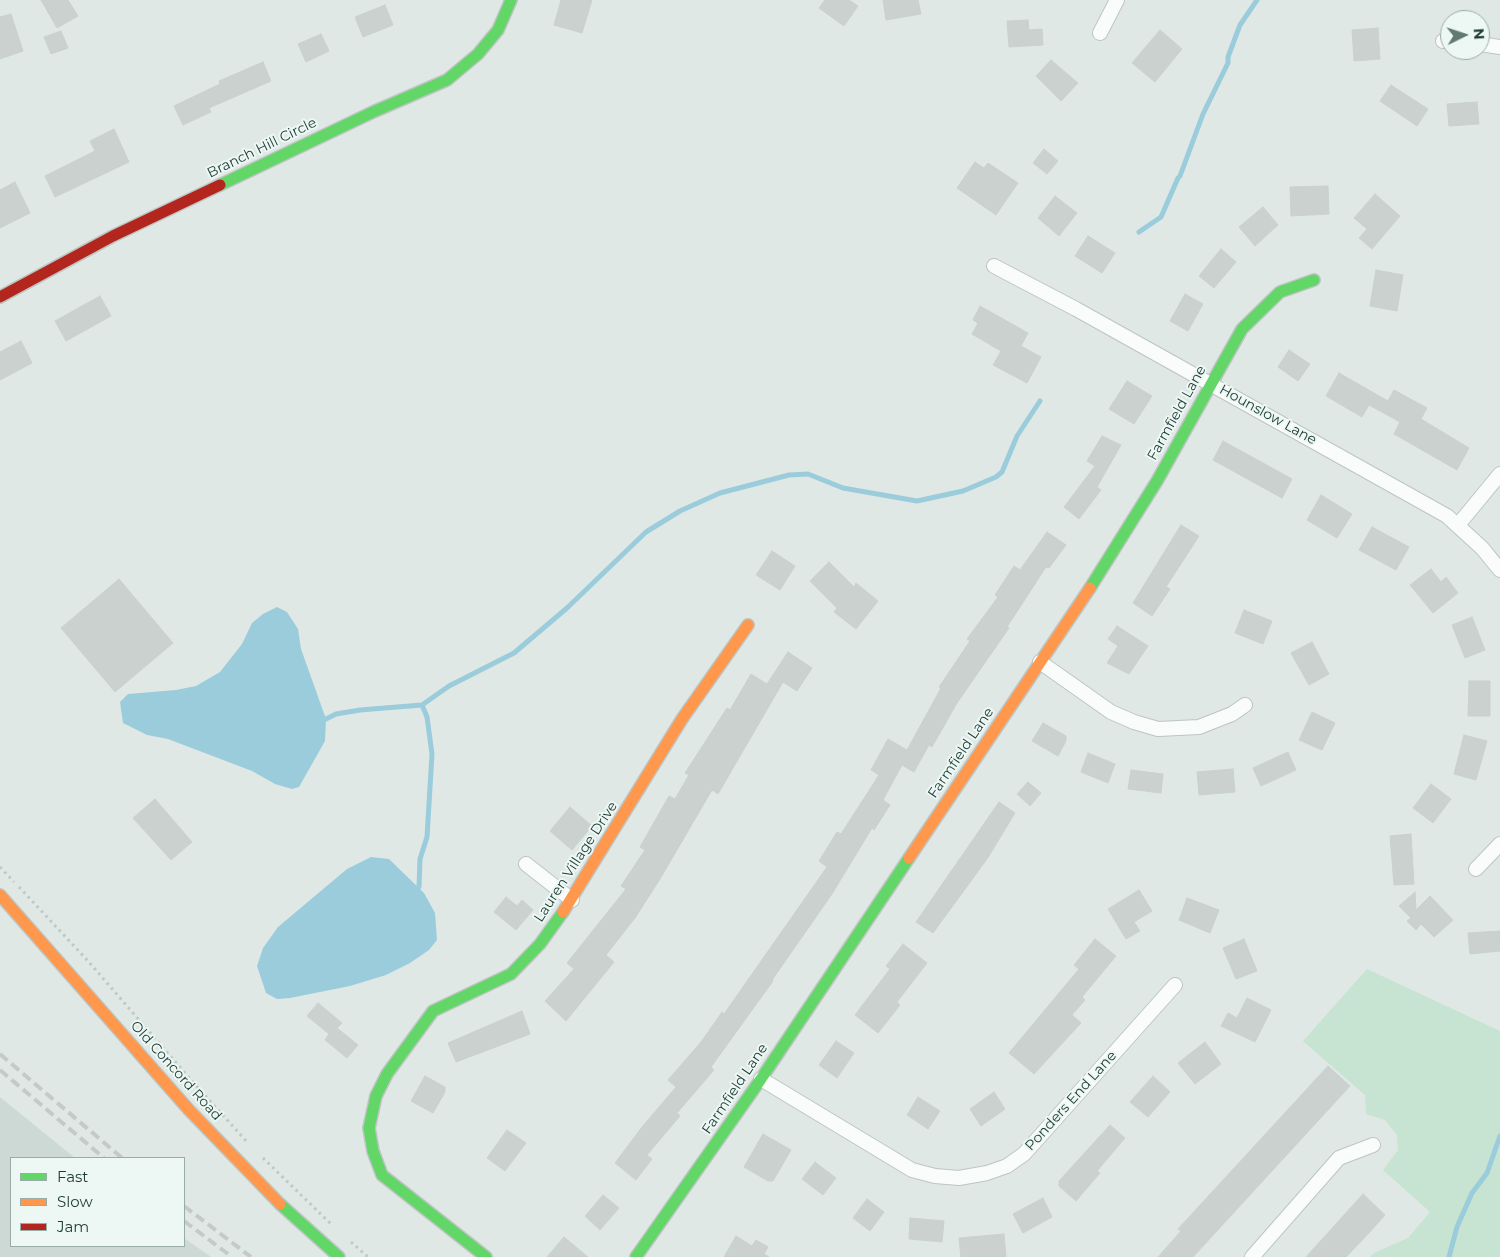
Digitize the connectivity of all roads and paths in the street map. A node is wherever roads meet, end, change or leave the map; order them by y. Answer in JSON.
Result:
{"nodes":[{"id":1,"x":511,"y":0,"type":"edge"},
{"id":2,"x":1117,"y":0,"type":"edge"},
{"id":3,"x":1100,"y":32,"type":"dead end"},
{"id":4,"x":994,"y":266,"type":"dead end"},
{"id":5,"x":1314,"y":280,"type":"dead end"},
{"id":6,"x":0,"y":297,"type":"edge"},
{"id":7,"x":1210,"y":384,"type":"junction"},
{"id":8,"x":1500,"y":474,"type":"edge"},
{"id":9,"x":1458,"y":525,"type":"junction"},
{"id":10,"x":1500,"y":570,"type":"edge"},
{"id":11,"x":748,"y":625,"type":"dead end"},
{"id":12,"x":1040,"y":662,"type":"junction"},
{"id":13,"x":1245,"y":705,"type":"dead end"},
{"id":14,"x":1500,"y":844,"type":"edge"},
{"id":15,"x":526,"y":864,"type":"dead end"},
{"id":16,"x":0,"y":868,"type":"edge"},
{"id":17,"x":1476,"y":870,"type":"dead end"},
{"id":18,"x":0,"y":895,"type":"edge"},
{"id":19,"x":572,"y":900,"type":"junction"},
{"id":20,"x":1175,"y":985,"type":"dead end"},
{"id":21,"x":760,"y":1079,"type":"junction"},
{"id":22,"x":250,"y":1145,"type":"dead end"},
{"id":23,"x":1373,"y":1145,"type":"dead end"},
{"id":24,"x":256,"y":1152,"type":"dead end"},
{"id":25,"x":336,"y":1228,"type":"dead end"},
{"id":26,"x":348,"y":1240,"type":"dead end"},
{"id":27,"x":339,"y":1257,"type":"edge"},
{"id":28,"x":368,"y":1257,"type":"edge"},
{"id":29,"x":486,"y":1257,"type":"edge"},
{"id":30,"x":636,"y":1257,"type":"edge"},
{"id":31,"x":1252,"y":1257,"type":"edge"}],
"edges":[{"from":1,"to":6,"type":"street","name":"Branch Hill Circle"},
{"from":2,"to":3,"type":"street"},
{"from":4,"to":7,"type":"street","name":"Hounslow Lane"},
{"from":5,"to":7,"type":"street","name":"Farmfield Lane"},
{"from":7,"to":9,"type":"street","name":"Hounslow Lane"},
{"from":7,"to":12,"type":"street","name":"Farmfield Lane"},
{"from":8,"to":9,"type":"street"},
{"from":9,"to":10,"type":"street","name":"Hounslow Lane"},
{"from":11,"to":19,"type":"street","name":"Lauren Village Drive"},
{"from":12,"to":13,"type":"street"},
{"from":12,"to":21,"type":"street","name":"Farmfield Lane"},
{"from":14,"to":17,"type":"street"},
{"from":15,"to":19,"type":"street"},
{"from":16,"to":22,"type":"path"},
{"from":18,"to":27,"type":"street","name":"Old Concord Road"},
{"from":19,"to":29,"type":"street","name":"Lauren Village Drive"},
{"from":20,"to":21,"type":"street","name":"Ponders End Lane"},
{"from":21,"to":30,"type":"street","name":"Farmfield Lane"},
{"from":23,"to":31,"type":"street"},
{"from":24,"to":25,"type":"path"},
{"from":26,"to":28,"type":"path"}]}
